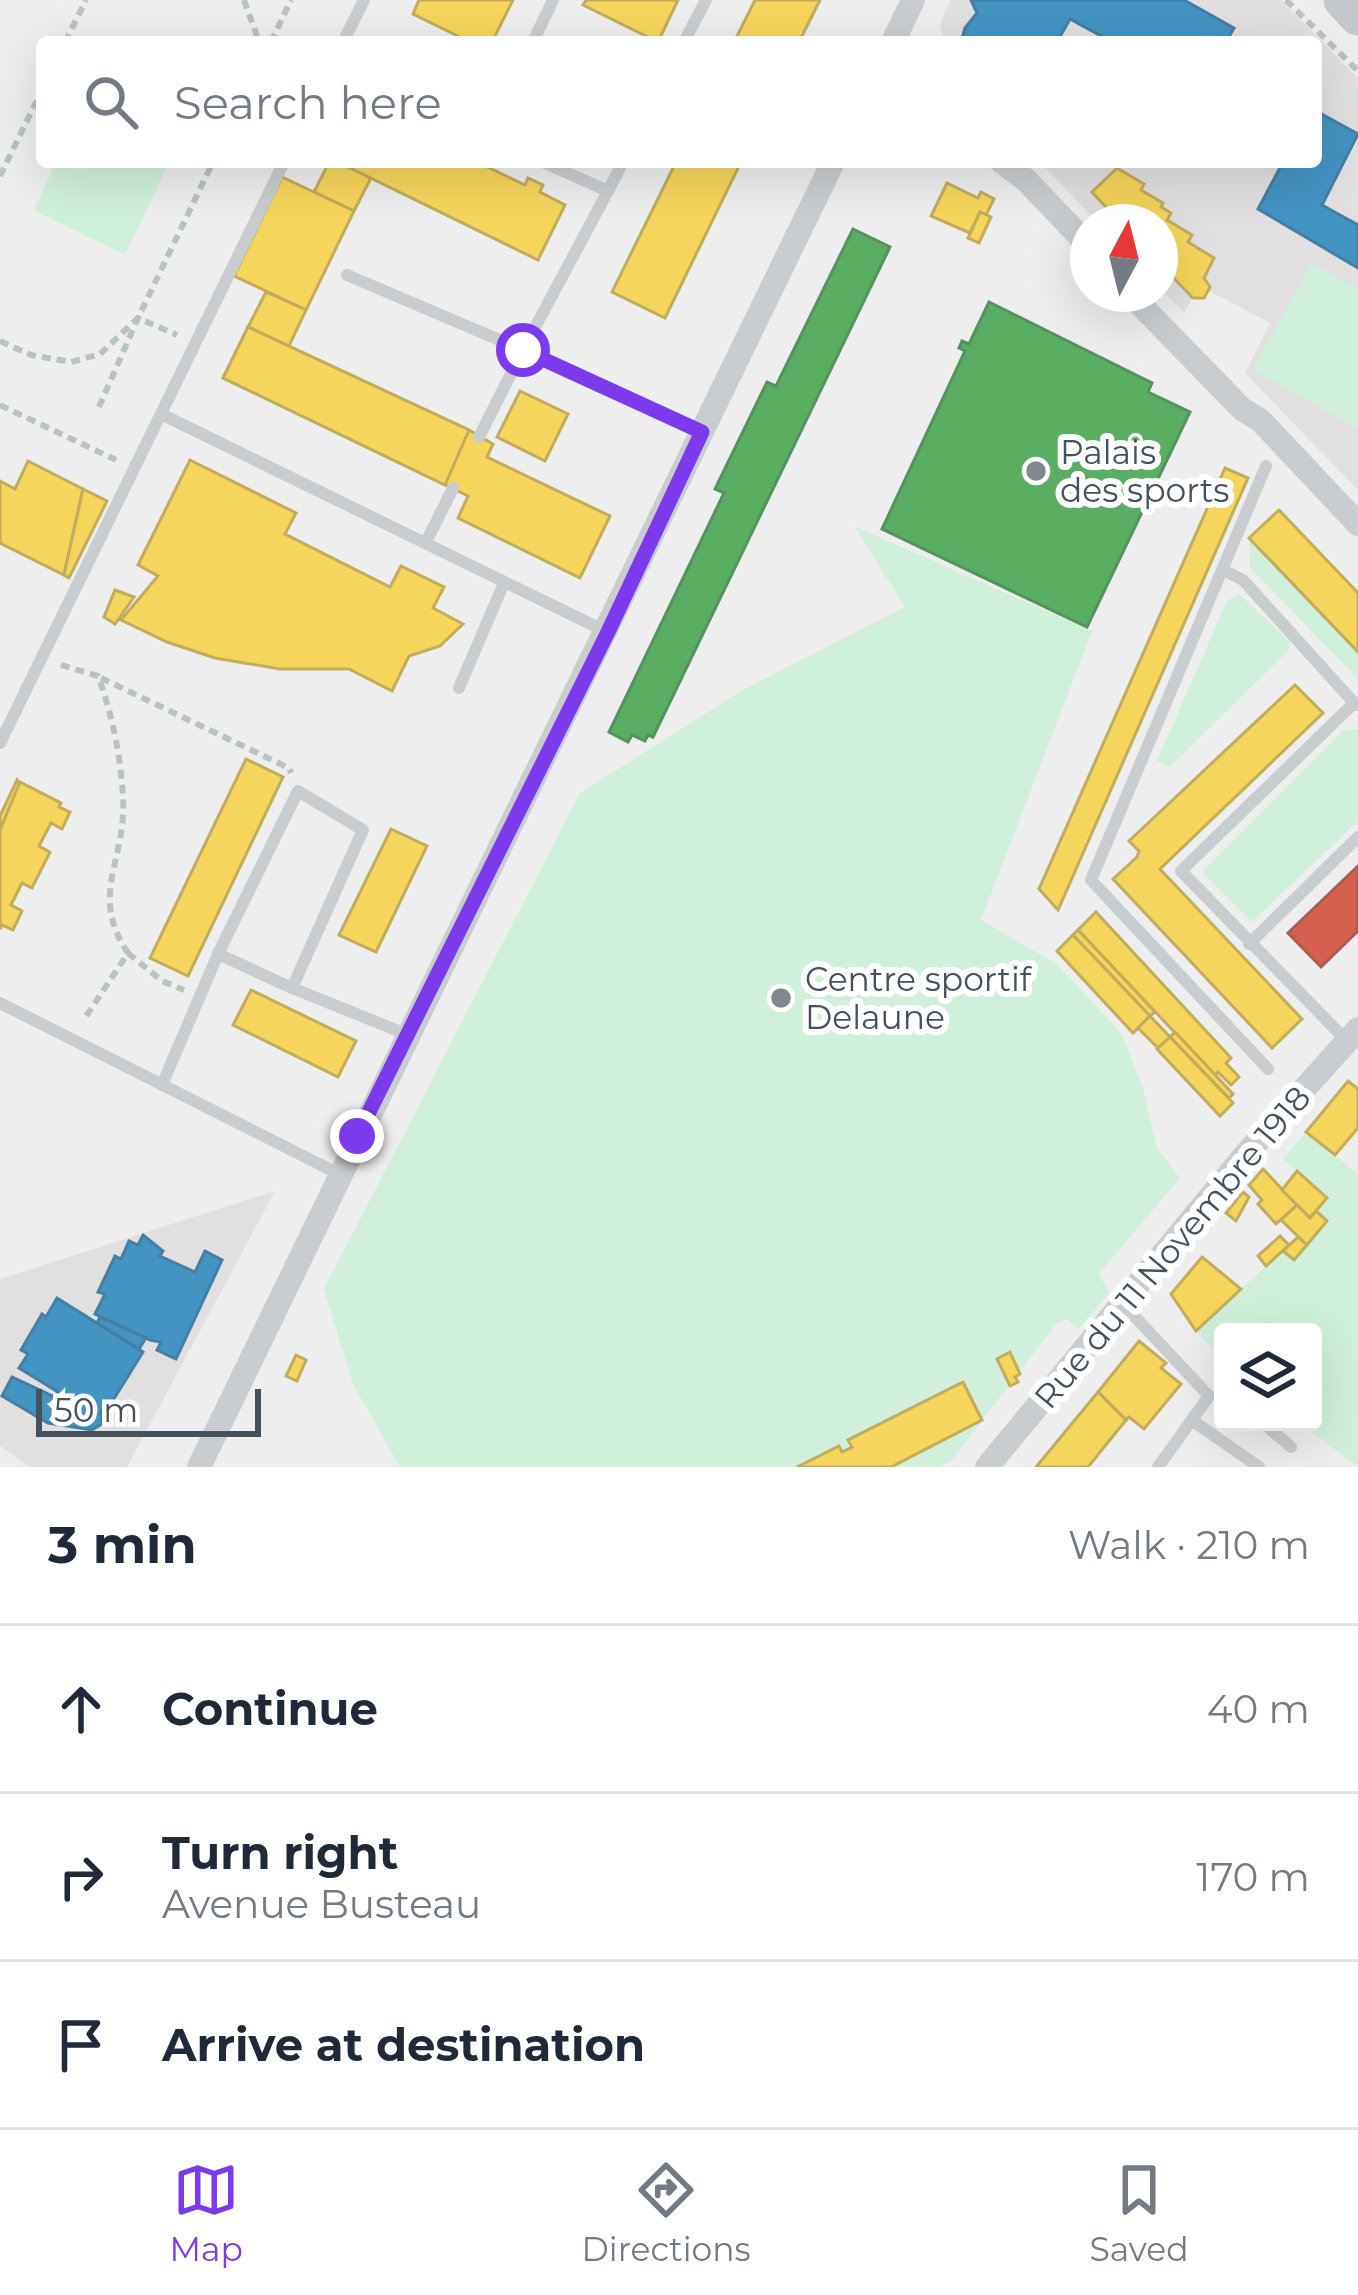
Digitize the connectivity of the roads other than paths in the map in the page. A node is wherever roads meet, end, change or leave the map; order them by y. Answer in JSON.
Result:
{"nodes":[{"id":1,"x":364,"y":0,"type":"edge"},
{"id":2,"x":553,"y":0,"type":"edge"},
{"id":3,"x":706,"y":0,"type":"edge"},
{"id":4,"x":913,"y":0,"type":"edge"},
{"id":5,"x":1343,"y":0,"type":"edge"},
{"id":6,"x":1358,"y":16,"type":"edge"},
{"id":7,"x":346,"y":36,"type":"edge"},
{"id":8,"x":535,"y":36,"type":"edge"},
{"id":9,"x":688,"y":36,"type":"edge"},
{"id":10,"x":896,"y":36,"type":"edge"},
{"id":11,"x":281,"y":168,"type":"edge"},
{"id":12,"x":556,"y":168,"type":"edge"},
{"id":13,"x":620,"y":168,"type":"edge"},
{"id":14,"x":830,"y":168,"type":"edge"},
{"id":15,"x":1010,"y":168,"type":"edge"},
{"id":16,"x":608,"y":191,"type":"junction"},
{"id":17,"x":1070,"y":226,"type":"edge"},
{"id":18,"x":347,"y":275,"type":"dead end"},
{"id":19,"x":1148,"y":312,"type":"edge"},
{"id":20,"x":523,"y":350,"type":"junction"},
{"id":21,"x":160,"y":414,"type":"junction"},
{"id":22,"x":702,"y":432,"type":"junction"},
{"id":23,"x":478,"y":437,"type":"dead end"},
{"id":24,"x":1266,"y":466,"type":"dead end"},
{"id":25,"x":453,"y":488,"type":"dead end"},
{"id":26,"x":1358,"y":524,"type":"edge"},
{"id":27,"x":426,"y":542,"type":"junction"},
{"id":28,"x":1223,"y":570,"type":"junction"},
{"id":29,"x":505,"y":583,"type":"junction"},
{"id":30,"x":608,"y":632,"type":"junction"},
{"id":31,"x":459,"y":688,"type":"dead end"},
{"id":32,"x":1356,"y":705,"type":"edge"},
{"id":33,"x":0,"y":743,"type":"edge"},
{"id":34,"x":1358,"y":837,"type":"edge"},
{"id":35,"x":1249,"y":944,"type":"junction"},
{"id":36,"x":218,"y":954,"type":"junction"},
{"id":37,"x":292,"y":988,"type":"junction"},
{"id":38,"x":0,"y":1003,"type":"edge"},
{"id":39,"x":406,"y":1034,"type":"junction"},
{"id":40,"x":1353,"y":1035,"type":"edge"},
{"id":41,"x":1268,"y":1069,"type":"dead end"},
{"id":42,"x":162,"y":1085,"type":"junction"},
{"id":43,"x":339,"y":1174,"type":"junction"},
{"id":44,"x":1123,"y":1303,"type":"junction"},
{"id":45,"x":1214,"y":1395,"type":"edge"},
{"id":46,"x":1214,"y":1399,"type":"edge"},
{"id":47,"x":1193,"y":1420,"type":"junction"},
{"id":48,"x":1272,"y":1431,"type":"edge"},
{"id":49,"x":1291,"y":1447,"type":"dead end"},
{"id":50,"x":199,"y":1467,"type":"edge"},
{"id":51,"x":987,"y":1467,"type":"edge"},
{"id":52,"x":1158,"y":1467,"type":"edge"},
{"id":53,"x":1259,"y":1467,"type":"edge"}],
"edges":[{"from":1,"to":7,"type":"lane"},
{"from":2,"to":8,"type":"lane"},
{"from":3,"to":9,"type":"lane"},
{"from":4,"to":10,"type":"street"},
{"from":5,"to":6,"type":"main road"},
{"from":11,"to":21,"type":"lane"},
{"from":12,"to":16,"type":"lane"},
{"from":13,"to":16,"type":"lane"},
{"from":14,"to":22,"type":"street"},
{"from":15,"to":17,"type":"street"},
{"from":16,"to":20,"type":"lane"},
{"from":18,"to":20,"type":"lane"},
{"from":19,"to":26,"type":"street"},
{"from":20,"to":22,"type":"lane"},
{"from":20,"to":23,"type":"lane"},
{"from":21,"to":27,"type":"lane"},
{"from":21,"to":33,"type":"lane"},
{"from":22,"to":30,"type":"street"},
{"from":24,"to":28,"type":"lane"},
{"from":25,"to":27,"type":"lane"},
{"from":27,"to":29,"type":"lane"},
{"from":28,"to":32,"type":"lane"},
{"from":28,"to":41,"type":"lane"},
{"from":29,"to":30,"type":"lane"},
{"from":29,"to":31,"type":"lane"},
{"from":30,"to":39,"type":"street"},
{"from":32,"to":35,"type":"lane"},
{"from":34,"to":35,"type":"lane"},
{"from":35,"to":40,"type":"lane"},
{"from":36,"to":37,"type":"lane"},
{"from":36,"to":37,"type":"lane"},
{"from":36,"to":42,"type":"lane"},
{"from":37,"to":39,"type":"lane"},
{"from":38,"to":42,"type":"lane"},
{"from":39,"to":43,"type":"street"},
{"from":40,"to":44,"type":"street","name":"Rue du 11 Novembre 1918"},
{"from":42,"to":43,"type":"lane"},
{"from":43,"to":50,"type":"street"},
{"from":44,"to":45,"type":"lane"},
{"from":44,"to":51,"type":"street","name":"Rue du 11 Novembre 1918"},
{"from":46,"to":47,"type":"lane"},
{"from":47,"to":52,"type":"lane"},
{"from":47,"to":53,"type":"lane"},
{"from":48,"to":49,"type":"lane"}]}
